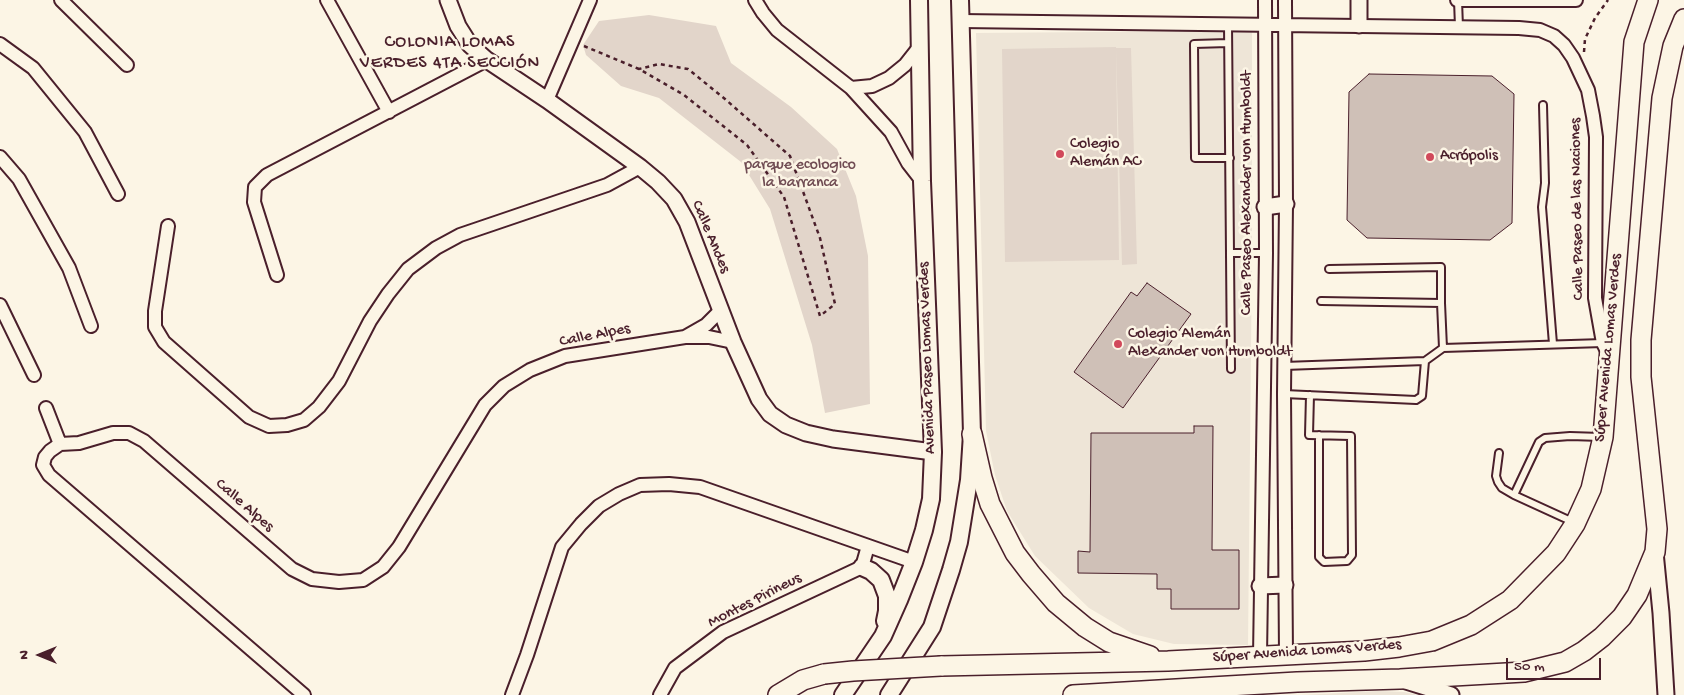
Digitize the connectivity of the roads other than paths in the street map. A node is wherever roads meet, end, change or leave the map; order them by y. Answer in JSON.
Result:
{"nodes":[{"id":1,"x":61,"y":0,"type":"edge"},
{"id":2,"x":327,"y":0,"type":"edge"},
{"id":3,"x":448,"y":0,"type":"edge"},
{"id":4,"x":590,"y":0,"type":"edge"},
{"id":5,"x":754,"y":0,"type":"edge"},
{"id":6,"x":919,"y":0,"type":"edge"},
{"id":7,"x":960,"y":0,"type":"edge"},
{"id":8,"x":1265,"y":0,"type":"edge"},
{"id":9,"x":1285,"y":0,"type":"edge"},
{"id":10,"x":1359,"y":0,"type":"edge"},
{"id":11,"x":1458,"y":0,"type":"edge"},
{"id":12,"x":1576,"y":0,"type":"edge"},
{"id":13,"x":1648,"y":0,"type":"edge"},
{"id":14,"x":1684,"y":19,"type":"edge"},
{"id":15,"x":961,"y":21,"type":"junction"},
{"id":16,"x":1228,"y":24,"type":"junction"},
{"id":17,"x":1265,"y":24,"type":"junction"},
{"id":18,"x":1285,"y":24,"type":"junction"},
{"id":19,"x":1359,"y":26,"type":"junction"},
{"id":20,"x":1459,"y":27,"type":"junction"},
{"id":21,"x":1228,"y":43,"type":"junction"},
{"id":22,"x":0,"y":44,"type":"edge"},
{"id":23,"x":920,"y":46,"type":"junction"},
{"id":24,"x":486,"y":60,"type":"junction"},
{"id":25,"x":127,"y":65,"type":"dead end"},
{"id":26,"x":851,"y":88,"type":"junction"},
{"id":27,"x":547,"y":100,"type":"junction"},
{"id":28,"x":1543,"y":105,"type":"dead end"},
{"id":29,"x":388,"y":112,"type":"junction"},
{"id":30,"x":0,"y":157,"type":"edge"},
{"id":31,"x":1230,"y":158,"type":"junction"},
{"id":32,"x":640,"y":167,"type":"junction"},
{"id":33,"x":922,"y":180,"type":"junction"},
{"id":34,"x":118,"y":194,"type":"dead end"},
{"id":35,"x":1286,"y":204,"type":"junction"},
{"id":36,"x":1265,"y":207,"type":"junction"},
{"id":37,"x":168,"y":226,"type":"dead end"},
{"id":38,"x":1231,"y":253,"type":"junction"},
{"id":39,"x":1266,"y":254,"type":"junction"},
{"id":40,"x":1329,"y":269,"type":"dead end"},
{"id":41,"x":277,"y":275,"type":"dead end"},
{"id":42,"x":1321,"y":301,"type":"dead end"},
{"id":43,"x":1441,"y":303,"type":"junction"},
{"id":44,"x":0,"y":305,"type":"edge"},
{"id":45,"x":721,"y":310,"type":"junction"},
{"id":46,"x":91,"y":326,"type":"dead end"},
{"id":47,"x":684,"y":337,"type":"junction"},
{"id":48,"x":733,"y":342,"type":"junction"},
{"id":49,"x":1553,"y":344,"type":"junction"},
{"id":50,"x":1443,"y":348,"type":"junction"},
{"id":51,"x":1606,"y":348,"type":"junction"},
{"id":52,"x":1425,"y":361,"type":"junction"},
{"id":53,"x":1284,"y":366,"type":"junction"},
{"id":54,"x":1231,"y":369,"type":"dead end"},
{"id":55,"x":34,"y":375,"type":"dead end"},
{"id":56,"x":1284,"y":394,"type":"junction"},
{"id":57,"x":1310,"y":395,"type":"junction"},
{"id":58,"x":46,"y":408,"type":"dead end"},
{"id":59,"x":972,"y":434,"type":"junction"},
{"id":60,"x":1320,"y":435,"type":"junction"},
{"id":61,"x":1603,"y":437,"type":"junction"},
{"id":62,"x":60,"y":444,"type":"junction"},
{"id":63,"x":933,"y":452,"type":"junction"},
{"id":64,"x":1500,"y":453,"type":"dead end"},
{"id":65,"x":1514,"y":495,"type":"junction"},
{"id":66,"x":1575,"y":524,"type":"junction"},
{"id":67,"x":868,"y":546,"type":"junction"},
{"id":68,"x":1655,"y":552,"type":"junction"},
{"id":69,"x":914,"y":562,"type":"junction"},
{"id":70,"x":862,"y":567,"type":"junction"},
{"id":71,"x":1285,"y":585,"type":"junction"},
{"id":72,"x":1260,"y":586,"type":"junction"},
{"id":73,"x":882,"y":636,"type":"junction"},
{"id":74,"x":1286,"y":655,"type":"junction"},
{"id":75,"x":1260,"y":656,"type":"junction"},
{"id":76,"x":1168,"y":661,"type":"junction"},
{"id":77,"x":1400,"y":679,"type":"junction"},
{"id":78,"x":1182,"y":688,"type":"junction"},
{"id":79,"x":1215,"y":694,"type":"dead end"},
{"id":80,"x":304,"y":695,"type":"edge"},
{"id":81,"x":512,"y":695,"type":"edge"},
{"id":82,"x":660,"y":695,"type":"edge"},
{"id":83,"x":778,"y":695,"type":"edge"},
{"id":84,"x":843,"y":695,"type":"edge"},
{"id":85,"x":889,"y":695,"type":"edge"},
{"id":86,"x":1073,"y":695,"type":"edge"},
{"id":87,"x":1451,"y":695,"type":"edge"},
{"id":88,"x":1666,"y":695,"type":"edge"}],
"edges":[{"from":1,"to":25,"type":"street"},
{"from":2,"to":29,"type":"street"},
{"from":3,"to":24,"type":"street","name":"Calle Andes"},
{"from":4,"to":27,"type":"street"},
{"from":5,"to":26,"type":"street"},
{"from":6,"to":23,"type":"main road","name":"Avenida Paseo Lomas Verdes"},
{"from":7,"to":15,"type":"main road"},
{"from":8,"to":17,"type":"street","name":"Calle Paseo Alexander von Humboldt"},
{"from":9,"to":18,"type":"street"},
{"from":10,"to":19,"type":"street"},
{"from":11,"to":12,"type":"street"},
{"from":11,"to":20,"type":"lane"},
{"from":13,"to":51,"type":"main road","name":"Súper Avenida Lomas Verdes"},
{"from":14,"to":68,"type":"main road","name":"Súper Avenida Lomas Verdes"},
{"from":15,"to":16,"type":"street","name":"Calle Paseo de las Naciones"},
{"from":15,"to":59,"type":"main road"},
{"from":16,"to":17,"type":"street","name":"Calle Paseo de las Naciones"},
{"from":16,"to":21,"type":"lane"},
{"from":17,"to":18,"type":"street","name":"Calle Paseo de las Naciones"},
{"from":17,"to":36,"type":"street","name":"Calle Paseo Alexander von Humboldt"},
{"from":18,"to":19,"type":"street","name":"Calle Paseo de las Naciones"},
{"from":18,"to":35,"type":"street"},
{"from":19,"to":20,"type":"street","name":"Calle Paseo de las Naciones"},
{"from":20,"to":51,"type":"street","name":"Calle Paseo de las Naciones"},
{"from":21,"to":31,"type":"lane"},
{"from":21,"to":31,"type":"lane"},
{"from":22,"to":34,"type":"street"},
{"from":23,"to":26,"type":"street"},
{"from":23,"to":33,"type":"main road","name":"Avenida Paseo Lomas Verdes"},
{"from":24,"to":27,"type":"street","name":"Calle Andes"},
{"from":24,"to":29,"type":"street"},
{"from":26,"to":33,"type":"street"},
{"from":27,"to":32,"type":"street","name":"Calle Andes"},
{"from":28,"to":49,"type":"lane"},
{"from":29,"to":41,"type":"street"},
{"from":30,"to":46,"type":"street"},
{"from":31,"to":38,"type":"lane"},
{"from":32,"to":37,"type":"street"},
{"from":32,"to":45,"type":"street","name":"Calle Andes"},
{"from":33,"to":63,"type":"main road","name":"Avenida Paseo Lomas Verdes"},
{"from":35,"to":36,"type":"street"},
{"from":35,"to":53,"type":"street"},
{"from":36,"to":39,"type":"street","name":"Calle Paseo Alexander von Humboldt"},
{"from":38,"to":39,"type":"lane"},
{"from":38,"to":54,"type":"lane"},
{"from":39,"to":72,"type":"street","name":"Calle Paseo Alexander von Humboldt"},
{"from":40,"to":43,"type":"lane"},
{"from":42,"to":43,"type":"lane"},
{"from":43,"to":50,"type":"lane"},
{"from":44,"to":55,"type":"street"},
{"from":45,"to":47,"type":"street","name":"Calle Alpes"},
{"from":45,"to":48,"type":"street","name":"Calle Andes"},
{"from":47,"to":48,"type":"street","name":"Calle Alpes"},
{"from":47,"to":62,"type":"street","name":"Calle Alpes"},
{"from":48,"to":63,"type":"street","name":"Calle Andes"},
{"from":49,"to":50,"type":"lane"},
{"from":49,"to":51,"type":"lane"},
{"from":50,"to":52,"type":"lane"},
{"from":51,"to":61,"type":"main road","name":"Súper Avenida Lomas Verdes"},
{"from":52,"to":53,"type":"lane"},
{"from":52,"to":57,"type":"lane"},
{"from":53,"to":56,"type":"street"},
{"from":56,"to":57,"type":"lane"},
{"from":56,"to":71,"type":"street"},
{"from":57,"to":60,"type":"lane"},
{"from":58,"to":62,"type":"street"},
{"from":59,"to":76,"type":"main road"},
{"from":59,"to":85,"type":"main road"},
{"from":60,"to":60,"type":"lane"},
{"from":61,"to":65,"type":"lane"},
{"from":61,"to":66,"type":"main road","name":"Súper Avenida Lomas Verdes"},
{"from":62,"to":80,"type":"street"},
{"from":63,"to":69,"type":"main road","name":"Avenida Paseo Lomas Verdes"},
{"from":64,"to":65,"type":"lane"},
{"from":65,"to":66,"type":"lane"},
{"from":66,"to":74,"type":"main road","name":"Súper Avenida Lomas Verdes"},
{"from":67,"to":69,"type":"street"},
{"from":67,"to":70,"type":"street"},
{"from":67,"to":81,"type":"street"},
{"from":68,"to":77,"type":"main road","name":"Súper Avenida Lomas Verdes"},
{"from":68,"to":88,"type":"street"},
{"from":69,"to":73,"type":"main road","name":"Avenida Paseo Lomas Verdes"},
{"from":70,"to":73,"type":"main road"},
{"from":70,"to":82,"type":"street","name":"Montes Pirineus"},
{"from":71,"to":72,"type":"street"},
{"from":71,"to":74,"type":"street"},
{"from":72,"to":75,"type":"street","name":"Calle Paseo Alexander von Humboldt"},
{"from":73,"to":84,"type":"main road","name":"Avenida Paseo Lomas Verdes"},
{"from":74,"to":75,"type":"main road","name":"Súper Avenida Lomas Verdes"},
{"from":75,"to":76,"type":"main road","name":"Súper Avenida Lomas Verdes"},
{"from":76,"to":83,"type":"main road","name":"Súper Avenida Lomas Verdes","bridge":true},
{"from":77,"to":78,"type":"main road","name":"Súper Avenida Lomas Verdes"},
{"from":77,"to":87,"type":"street"},
{"from":78,"to":79,"type":"lane"},
{"from":78,"to":86,"type":"main road","name":"Súper Avenida Lomas Verdes"}]}
